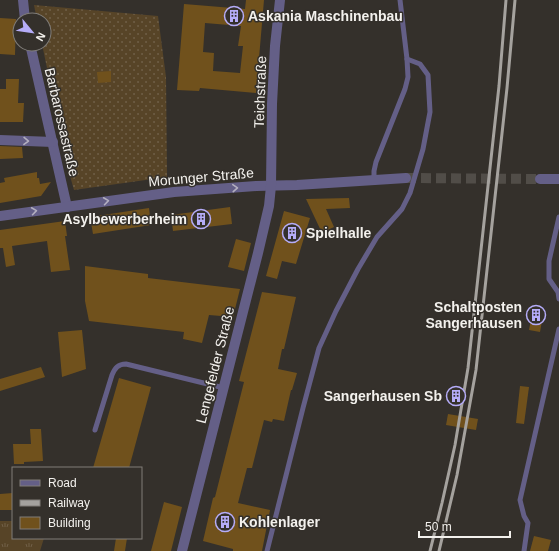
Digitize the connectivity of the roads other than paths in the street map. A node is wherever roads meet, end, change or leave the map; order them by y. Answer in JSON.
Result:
{"nodes":[{"id":1,"x":23,"y":0,"type":"edge"},
{"id":2,"x":280,"y":0,"type":"edge"},
{"id":3,"x":400,"y":0,"type":"edge"},
{"id":4,"x":24,"y":12,"type":"edge"},
{"id":5,"x":32,"y":52,"type":"edge"},
{"id":6,"x":407,"y":59,"type":"junction"},
{"id":7,"x":0,"y":140,"type":"edge"},
{"id":8,"x":53,"y":142,"type":"junction"},
{"id":9,"x":406,"y":178,"type":"tunnel mouth"},
{"id":10,"x":540,"y":179,"type":"tunnel mouth"},
{"id":11,"x":559,"y":180,"type":"edge"},
{"id":12,"x":374,"y":181,"type":"junction"},
{"id":13,"x":272,"y":186,"type":"junction"},
{"id":14,"x":68,"y":207,"type":"junction"},
{"id":15,"x":0,"y":216,"type":"edge"},
{"id":16,"x":559,"y":217,"type":"edge"},
{"id":17,"x":559,"y":300,"type":"edge"},
{"id":18,"x":559,"y":329,"type":"edge"},
{"id":19,"x":224,"y":388,"type":"junction"},
{"id":20,"x":95,"y":430,"type":"dead end"},
{"id":21,"x":182,"y":551,"type":"edge"},
{"id":22,"x":267,"y":551,"type":"edge"},
{"id":23,"x":524,"y":551,"type":"edge"}],
"edges":[{"from":1,"to":4,"type":"street"},
{"from":2,"to":13,"type":"street","name":"Teichstraße"},
{"from":3,"to":6,"type":"lane"},
{"from":5,"to":8,"type":"street","name":"Barbarossastraße"},
{"from":6,"to":12,"type":"lane"},
{"from":6,"to":22,"type":"lane"},
{"from":7,"to":8,"type":"street","one_way":true},
{"from":8,"to":14,"type":"street","name":"Barbarossastraße"},
{"from":9,"to":12,"type":"street","name":"Morunger Straße"},
{"from":10,"to":11,"type":"street"},
{"from":12,"to":13,"type":"street","name":"Morunger Straße"},
{"from":14,"to":13,"type":"street","name":"Morunger Straße","one_way":true},
{"from":13,"to":19,"type":"street","name":"Lengefelder Straße"},
{"from":15,"to":14,"type":"street","name":"Morunger Straße","one_way":true},
{"from":16,"to":17,"type":"lane"},
{"from":18,"to":23,"type":"lane"},
{"from":19,"to":20,"type":"lane"},
{"from":19,"to":21,"type":"street","name":"Lengefelder Straße"}]}
